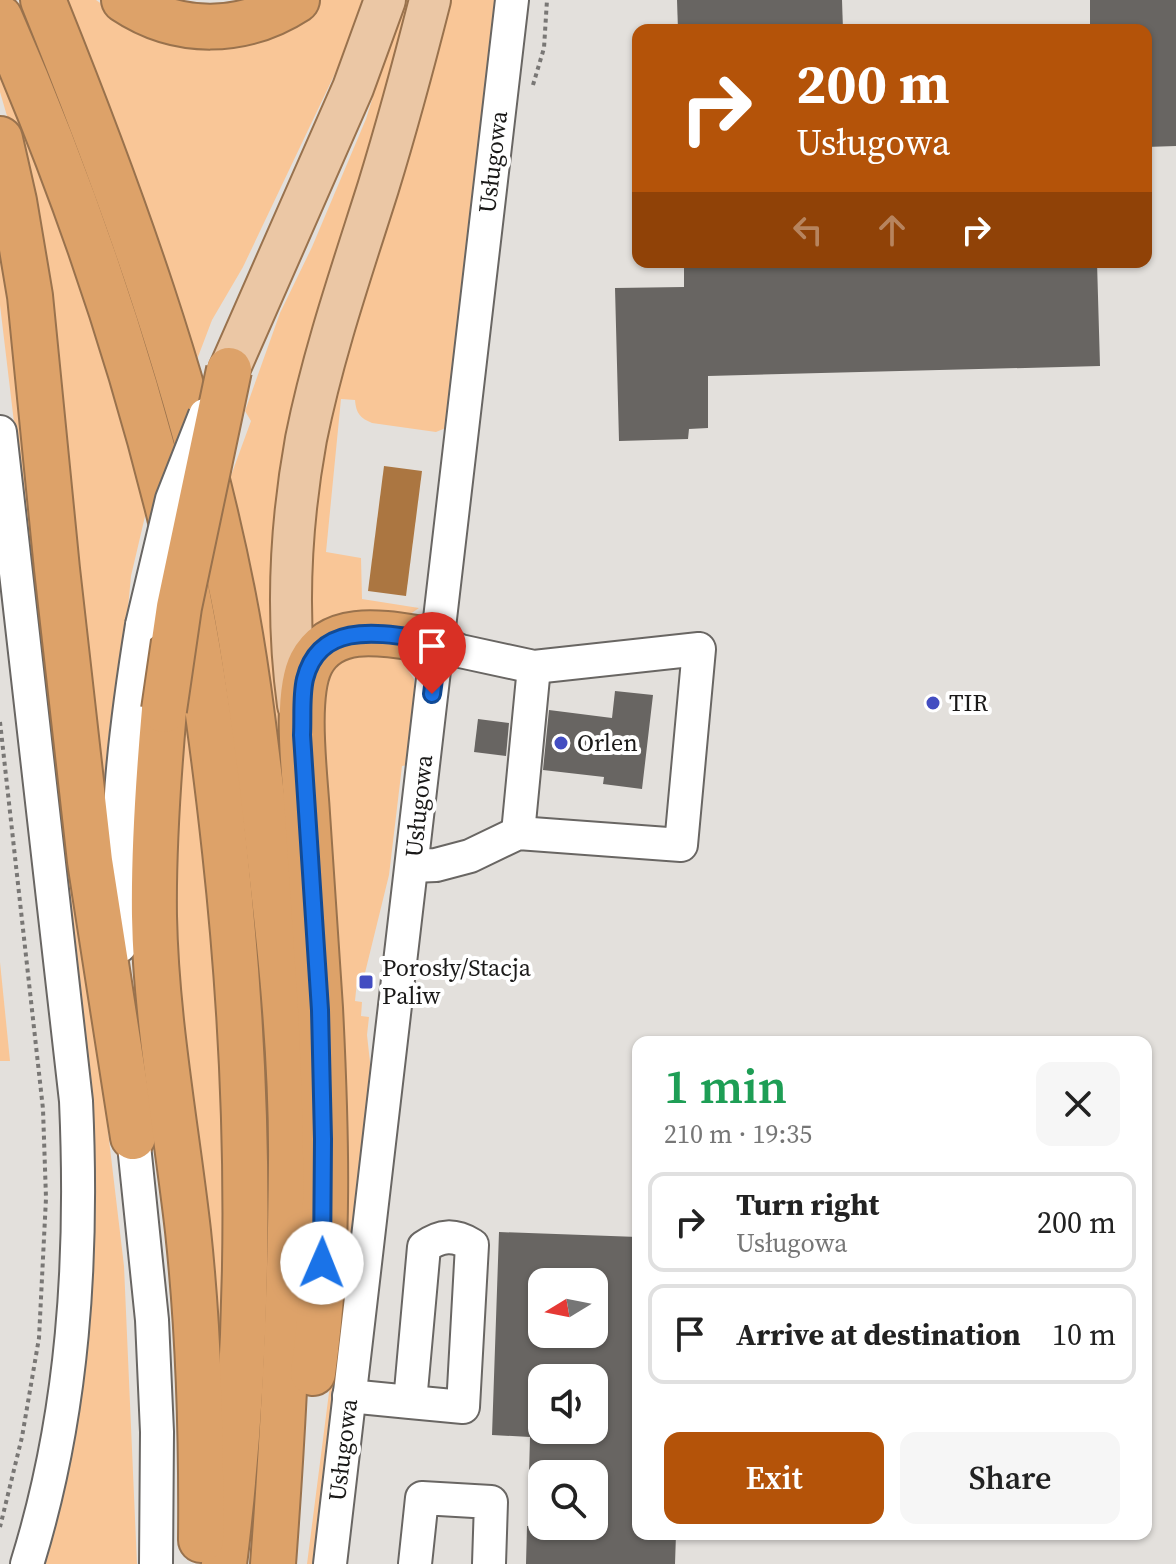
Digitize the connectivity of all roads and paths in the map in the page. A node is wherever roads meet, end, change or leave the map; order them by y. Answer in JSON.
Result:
{"nodes":[{"id":1,"x":43,"y":0,"type":"edge"},
{"id":2,"x":124,"y":0,"type":"edge"},
{"id":3,"x":297,"y":0,"type":"edge"},
{"id":4,"x":385,"y":0,"type":"edge"},
{"id":5,"x":430,"y":0,"type":"edge"},
{"id":6,"x":512,"y":0,"type":"edge"},
{"id":7,"x":0,"y":18,"type":"edge"},
{"id":8,"x":0,"y":139,"type":"edge"},
{"id":9,"x":229,"y":370,"type":"junction"},
{"id":10,"x":0,"y":432,"type":"edge"},
{"id":11,"x":439,"y":641,"type":"junction"},
{"id":12,"x":534,"y":667,"type":"junction"},
{"id":13,"x":0,"y":722,"type":"edge"},
{"id":14,"x":302,"y":735,"type":"junction"},
{"id":15,"x":518,"y":833,"type":"junction"},
{"id":16,"x":412,"y":866,"type":"junction"},
{"id":17,"x":133,"y":1137,"type":"junction"},
{"id":18,"x":349,"y":1396,"type":"junction"},
{"id":19,"x":410,"y":1402,"type":"junction"},
{"id":20,"x":0,"y":1527,"type":"edge"},
{"id":21,"x":27,"y":1564,"type":"edge"},
{"id":22,"x":156,"y":1564,"type":"edge"},
{"id":23,"x":201,"y":1564,"type":"edge"},
{"id":24,"x":224,"y":1564,"type":"edge"},
{"id":25,"x":273,"y":1564,"type":"edge"},
{"id":26,"x":280,"y":1564,"type":"edge"},
{"id":27,"x":330,"y":1564,"type":"edge"},
{"id":28,"x":415,"y":1564,"type":"edge"},
{"id":29,"x":489,"y":1564,"type":"edge"}],
"edges":[{"from":1,"to":25,"type":"highway"},
{"from":2,"to":3,"type":"highway"},
{"from":4,"to":9,"type":"main road"},
{"from":5,"to":14,"type":"main road"},
{"from":6,"to":11,"type":"street","name":"Usługowa"},
{"from":7,"to":24,"type":"highway"},
{"from":8,"to":17,"type":"highway"},
{"from":9,"to":17,"type":"street","bridge":true},
{"from":9,"to":23,"type":"highway","bridge":true},
{"from":10,"to":21,"type":"street"},
{"from":11,"to":12,"type":"street"},
{"from":11,"to":14,"type":"highway"},
{"from":11,"to":16,"type":"street","name":"Usługowa"},
{"from":12,"to":15,"type":"street"},
{"from":12,"to":15,"type":"street"},
{"from":13,"to":20,"type":"path"},
{"from":14,"to":26,"type":"highway"},
{"from":15,"to":16,"type":"street"},
{"from":16,"to":18,"type":"street","name":"Usługowa"},
{"from":17,"to":22,"type":"street"},
{"from":18,"to":19,"type":"street"},
{"from":18,"to":27,"type":"street","name":"Usługowa"},
{"from":19,"to":19,"type":"street"},
{"from":28,"to":29,"type":"street"}]}
